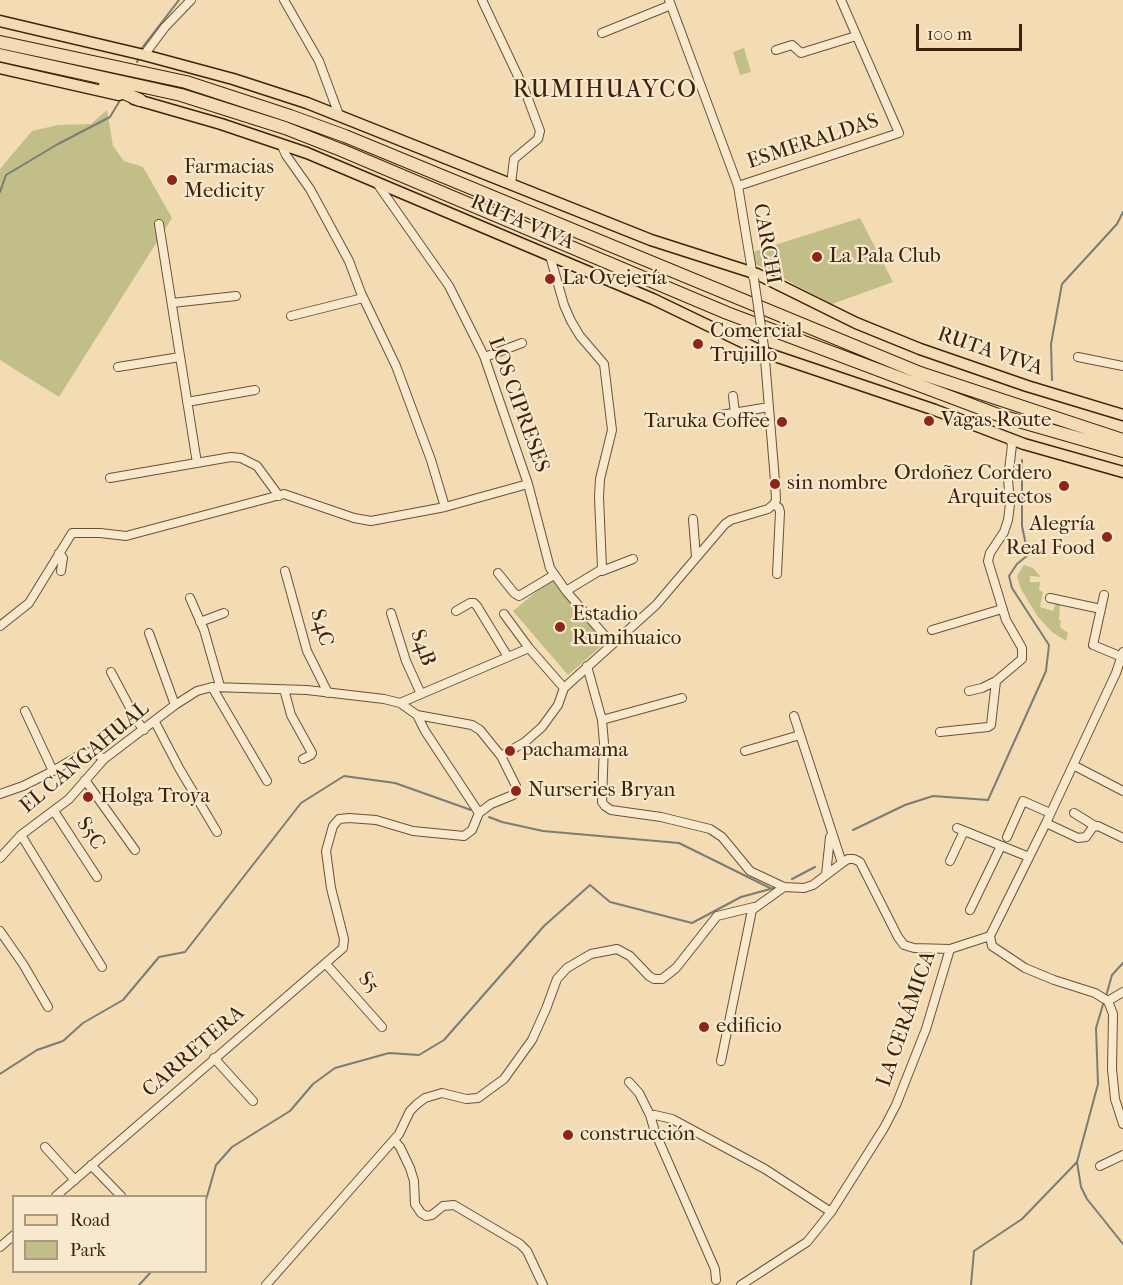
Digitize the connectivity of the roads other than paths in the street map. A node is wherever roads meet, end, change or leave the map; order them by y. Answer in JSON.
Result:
{"nodes":[{"id":1,"x":191,"y":0,"type":"edge"},
{"id":2,"x":284,"y":0,"type":"edge"},
{"id":3,"x":482,"y":0,"type":"edge"},
{"id":4,"x":841,"y":0,"type":"edge"},
{"id":5,"x":670,"y":2,"type":"edge"},
{"id":6,"x":0,"y":21,"type":"edge"},
{"id":7,"x":602,"y":33,"type":"dead end"},
{"id":8,"x":856,"y":36,"type":"junction"},
{"id":9,"x":0,"y":42,"type":"edge"},
{"id":10,"x":776,"y":50,"type":"dead end"},
{"id":11,"x":0,"y":55,"type":"edge"},
{"id":12,"x":144,"y":55,"type":"junction"},
{"id":13,"x":0,"y":68,"type":"edge"},
{"id":14,"x":62,"y":69,"type":"junction"},
{"id":15,"x":140,"y":100,"type":"junction"},
{"id":16,"x":339,"y":115,"type":"junction"},
{"id":17,"x":281,"y":144,"type":"junction"},
{"id":18,"x":375,"y":182,"type":"junction"},
{"id":19,"x":511,"y":184,"type":"junction"},
{"id":20,"x":738,"y":186,"type":"junction"},
{"id":21,"x":159,"y":224,"type":"dead end"},
{"id":22,"x":550,"y":256,"type":"junction"},
{"id":23,"x":752,"y":275,"type":"junction"},
{"id":24,"x":236,"y":296,"type":"dead end"},
{"id":25,"x":363,"y":298,"type":"junction"},
{"id":26,"x":172,"y":303,"type":"junction"},
{"id":27,"x":291,"y":316,"type":"dead end"},
{"id":28,"x":522,"y":343,"type":"dead end"},
{"id":29,"x":763,"y":350,"type":"junction"},
{"id":30,"x":180,"y":357,"type":"junction"},
{"id":31,"x":485,"y":357,"type":"junction"},
{"id":32,"x":1078,"y":357,"type":"dead end"},
{"id":33,"x":1123,"y":366,"type":"edge"},
{"id":34,"x":118,"y":367,"type":"dead end"},
{"id":35,"x":255,"y":390,"type":"dead end"},
{"id":36,"x":733,"y":396,"type":"dead end"},
{"id":37,"x":187,"y":402,"type":"junction"},
{"id":38,"x":769,"y":407,"type":"junction"},
{"id":39,"x":735,"y":413,"type":"junction"},
{"id":40,"x":721,"y":415,"type":"dead end"},
{"id":41,"x":1123,"y":415,"type":"edge"},
{"id":42,"x":1010,"y":439,"type":"junction"},
{"id":43,"x":1123,"y":440,"type":"edge"},
{"id":44,"x":1024,"y":444,"type":"junction"},
{"id":45,"x":1123,"y":451,"type":"edge"},
{"id":46,"x":1011,"y":457,"type":"junction"},
{"id":47,"x":197,"y":464,"type":"junction"},
{"id":48,"x":1123,"y":472,"type":"edge"},
{"id":49,"x":110,"y":478,"type":"dead end"},
{"id":50,"x":528,"y":484,"type":"junction"},
{"id":51,"x":279,"y":496,"type":"junction"},
{"id":52,"x":774,"y":504,"type":"junction"},
{"id":53,"x":445,"y":507,"type":"junction"},
{"id":54,"x":693,"y":519,"type":"dead end"},
{"id":55,"x":59,"y":553,"type":"junction"},
{"id":56,"x":696,"y":557,"type":"junction"},
{"id":57,"x":633,"y":559,"type":"dead end"},
{"id":58,"x":601,"y":569,"type":"junction"},
{"id":59,"x":61,"y":571,"type":"dead end"},
{"id":60,"x":285,"y":571,"type":"dead end"},
{"id":61,"x":498,"y":573,"type":"dead end"},
{"id":62,"x":777,"y":574,"type":"dead end"},
{"id":63,"x":554,"y":575,"type":"junction"},
{"id":64,"x":566,"y":591,"type":"junction"},
{"id":65,"x":1104,"y":595,"type":"dead end"},
{"id":66,"x":1050,"y":597,"type":"dead end"},
{"id":67,"x":190,"y":598,"type":"dead end"},
{"id":68,"x":1002,"y":609,"type":"junction"},
{"id":69,"x":1101,"y":609,"type":"junction"},
{"id":70,"x":456,"y":610,"type":"dead end"},
{"id":71,"x":224,"y":613,"type":"dead end"},
{"id":72,"x":391,"y":613,"type":"dead end"},
{"id":73,"x":504,"y":615,"type":"dead end"},
{"id":74,"x":200,"y":622,"type":"junction"},
{"id":75,"x":0,"y":626,"type":"edge"},
{"id":76,"x":932,"y":630,"type":"dead end"},
{"id":77,"x":149,"y":633,"type":"dead end"},
{"id":78,"x":612,"y":644,"type":"junction"},
{"id":79,"x":529,"y":648,"type":"junction"},
{"id":80,"x":508,"y":657,"type":"junction"},
{"id":81,"x":1122,"y":659,"type":"edge"},
{"id":82,"x":587,"y":666,"type":"junction"},
{"id":83,"x":111,"y":672,"type":"dead end"},
{"id":84,"x":996,"y":681,"type":"junction"},
{"id":85,"x":216,"y":687,"type":"junction"},
{"id":86,"x":284,"y":688,"type":"junction"},
{"id":87,"x":564,"y":688,"type":"junction"},
{"id":88,"x":969,"y":691,"type":"dead end"},
{"id":89,"x":328,"y":693,"type":"junction"},
{"id":90,"x":421,"y":694,"type":"junction"},
{"id":91,"x":682,"y":698,"type":"dead end"},
{"id":92,"x":399,"y":703,"type":"junction"},
{"id":93,"x":175,"y":705,"type":"junction"},
{"id":94,"x":25,"y":711,"type":"dead end"},
{"id":95,"x":417,"y":715,"type":"junction"},
{"id":96,"x":794,"y":716,"type":"dead end"},
{"id":97,"x":602,"y":720,"type":"junction"},
{"id":98,"x":155,"y":722,"type":"junction"},
{"id":99,"x":144,"y":730,"type":"junction"},
{"id":100,"x":940,"y":732,"type":"dead end"},
{"id":101,"x":800,"y":735,"type":"junction"},
{"id":102,"x":745,"y":751,"type":"dead end"},
{"id":103,"x":501,"y":756,"type":"junction"},
{"id":104,"x":104,"y":759,"type":"junction"},
{"id":105,"x":303,"y":759,"type":"dead end"},
{"id":106,"x":1073,"y":765,"type":"junction"},
{"id":107,"x":53,"y":771,"type":"junction"},
{"id":108,"x":85,"y":780,"type":"junction"},
{"id":109,"x":267,"y":782,"type":"dead end"},
{"id":110,"x":1123,"y":791,"type":"edge"},
{"id":111,"x":0,"y":794,"type":"edge"},
{"id":112,"x":54,"y":812,"type":"junction"},
{"id":113,"x":479,"y":813,"type":"junction"},
{"id":114,"x":1050,"y":813,"type":"junction"},
{"id":115,"x":1074,"y":813,"type":"dead end"},
{"id":116,"x":1046,"y":823,"type":"junction"},
{"id":117,"x":1095,"y":826,"type":"junction"},
{"id":118,"x":830,"y":827,"type":"junction"},
{"id":119,"x":218,"y":832,"type":"dead end"},
{"id":120,"x":21,"y":835,"type":"junction"},
{"id":121,"x":1007,"y":837,"type":"dead end"},
{"id":122,"x":1123,"y":838,"type":"edge"},
{"id":123,"x":1001,"y":846,"type":"junction"},
{"id":124,"x":135,"y":850,"type":"dead end"},
{"id":125,"x":1029,"y":857,"type":"junction"},
{"id":126,"x":0,"y":858,"type":"edge"},
{"id":127,"x":950,"y":861,"type":"dead end"},
{"id":128,"x":842,"y":863,"type":"junction"},
{"id":129,"x":826,"y":875,"type":"junction"},
{"id":130,"x":97,"y":877,"type":"dead end"},
{"id":131,"x":784,"y":887,"type":"junction"},
{"id":132,"x":754,"y":907,"type":"junction"},
{"id":133,"x":970,"y":910,"type":"dead end"},
{"id":134,"x":0,"y":931,"type":"edge"},
{"id":135,"x":990,"y":936,"type":"junction"},
{"id":136,"x":950,"y":949,"type":"junction"},
{"id":137,"x":326,"y":964,"type":"junction"},
{"id":138,"x":102,"y":967,"type":"dead end"},
{"id":139,"x":1123,"y":992,"type":"edge"},
{"id":140,"x":1108,"y":1001,"type":"junction"},
{"id":141,"x":48,"y":1007,"type":"dead end"},
{"id":142,"x":382,"y":1027,"type":"dead end"},
{"id":143,"x":214,"y":1058,"type":"junction"},
{"id":144,"x":721,"y":1061,"type":"dead end"},
{"id":145,"x":629,"y":1083,"type":"dead end"},
{"id":146,"x":253,"y":1101,"type":"dead end"},
{"id":147,"x":650,"y":1115,"type":"junction"},
{"id":148,"x":1123,"y":1124,"type":"edge"},
{"id":149,"x":394,"y":1140,"type":"junction"},
{"id":150,"x":45,"y":1147,"type":"dead end"},
{"id":151,"x":1123,"y":1155,"type":"edge"},
{"id":152,"x":91,"y":1165,"type":"junction"},
{"id":153,"x":1100,"y":1166,"type":"dead end"},
{"id":154,"x":75,"y":1180,"type":"junction"},
{"id":155,"x":58,"y":1195,"type":"edge"},
{"id":156,"x":119,"y":1195,"type":"edge"},
{"id":157,"x":831,"y":1212,"type":"junction"},
{"id":158,"x":12,"y":1237,"type":"edge"},
{"id":159,"x":0,"y":1247,"type":"edge"},
{"id":160,"x":716,"y":1280,"type":"dead end"},
{"id":161,"x":266,"y":1285,"type":"edge"},
{"id":162,"x":543,"y":1285,"type":"edge"},
{"id":163,"x":741,"y":1285,"type":"edge"}],
"edges":[{"from":1,"to":12,"type":"street"},
{"from":2,"to":16,"type":"street"},
{"from":3,"to":19,"type":"street"},
{"from":4,"to":8,"type":"street"},
{"from":5,"to":7,"type":"street"},
{"from":5,"to":20,"type":"street","name":"CARCHI"},
{"from":6,"to":12,"type":"main road","name":"RUTA VIVA"},
{"from":8,"to":10,"type":"street"},
{"from":8,"to":20,"type":"street","name":"ESMERALDAS"},
{"from":9,"to":43,"type":"highway","name":"RUTA VIVA"},
{"from":11,"to":14,"type":"highway","name":"RUTA VIVA"},
{"from":12,"to":16,"type":"main road","name":"RUTA VIVA"},
{"from":13,"to":15,"type":"main road","name":"RUTA VIVA"},
{"from":14,"to":15,"type":"highway"},
{"from":14,"to":45,"type":"highway","name":"RUTA VIVA"},
{"from":15,"to":17,"type":"main road","name":"RUTA VIVA"},
{"from":16,"to":19,"type":"main road","name":"RUTA VIVA"},
{"from":17,"to":18,"type":"main road","name":"RUTA VIVA"},
{"from":17,"to":25,"type":"street"},
{"from":18,"to":22,"type":"main road","name":"RUTA VIVA"},
{"from":18,"to":31,"type":"street","name":"LOS CIPRESES"},
{"from":19,"to":23,"type":"main road","name":"RUTA VIVA"},
{"from":20,"to":23,"type":"street","name":"CARCHI"},
{"from":21,"to":26,"type":"street"},
{"from":22,"to":29,"type":"main road","name":"RUTA VIVA"},
{"from":22,"to":58,"type":"street"},
{"from":23,"to":29,"type":"street","name":"CARCHI","bridge":true},
{"from":23,"to":41,"type":"main road","name":"RUTA VIVA"},
{"from":24,"to":26,"type":"street"},
{"from":25,"to":27,"type":"street"},
{"from":25,"to":53,"type":"street"},
{"from":26,"to":30,"type":"street"},
{"from":28,"to":31,"type":"street"},
{"from":29,"to":38,"type":"street","name":"CARCHI"},
{"from":29,"to":42,"type":"main road","name":"RUTA VIVA"},
{"from":30,"to":34,"type":"street"},
{"from":30,"to":37,"type":"street"},
{"from":31,"to":50,"type":"street","name":"LOS CIPRESES"},
{"from":32,"to":33,"type":"street"},
{"from":35,"to":37,"type":"street"},
{"from":36,"to":39,"type":"street"},
{"from":37,"to":47,"type":"street"},
{"from":38,"to":39,"type":"street"},
{"from":38,"to":52,"type":"street","name":"CARCHI"},
{"from":39,"to":40,"type":"street"},
{"from":42,"to":44,"type":"main road","name":"RUTA VIVA"},
{"from":42,"to":46,"type":"street"},
{"from":44,"to":46,"type":"street"},
{"from":44,"to":48,"type":"main road","name":"RUTA VIVA"},
{"from":46,"to":68,"type":"street"},
{"from":47,"to":49,"type":"street"},
{"from":47,"to":51,"type":"street"},
{"from":50,"to":53,"type":"street"},
{"from":50,"to":63,"type":"street","name":"LOS CIPRESES"},
{"from":51,"to":53,"type":"street"},
{"from":51,"to":55,"type":"street"},
{"from":52,"to":56,"type":"street"},
{"from":52,"to":62,"type":"street","name":"CARCHI"},
{"from":54,"to":56,"type":"street"},
{"from":55,"to":59,"type":"street"},
{"from":55,"to":75,"type":"street"},
{"from":56,"to":78,"type":"street"},
{"from":57,"to":58,"type":"street"},
{"from":58,"to":64,"type":"street"},
{"from":60,"to":89,"type":"street","name":"S4C"},
{"from":61,"to":63,"type":"street"},
{"from":63,"to":64,"type":"street","name":"LOS CIPRESES"},
{"from":64,"to":78,"type":"street","name":"LOS CIPRESES"},
{"from":65,"to":69,"type":"street"},
{"from":66,"to":69,"type":"street"},
{"from":67,"to":74,"type":"street"},
{"from":68,"to":76,"type":"street"},
{"from":68,"to":84,"type":"street"},
{"from":69,"to":81,"type":"street"},
{"from":70,"to":80,"type":"street"},
{"from":71,"to":74,"type":"street"},
{"from":72,"to":90,"type":"street","name":"S4B"},
{"from":73,"to":79,"type":"street"},
{"from":74,"to":85,"type":"street"},
{"from":77,"to":93,"type":"street"},
{"from":78,"to":82,"type":"street"},
{"from":79,"to":80,"type":"street"},
{"from":79,"to":87,"type":"street"},
{"from":80,"to":90,"type":"street"},
{"from":81,"to":106,"type":"street"},
{"from":82,"to":87,"type":"street"},
{"from":82,"to":97,"type":"street"},
{"from":83,"to":99,"type":"street"},
{"from":84,"to":88,"type":"street"},
{"from":84,"to":100,"type":"street"},
{"from":85,"to":86,"type":"street","name":"EL CANGAHUAL"},
{"from":85,"to":93,"type":"street","name":"EL CANGAHUAL"},
{"from":85,"to":109,"type":"street"},
{"from":86,"to":89,"type":"street","name":"EL CANGAHUAL"},
{"from":86,"to":105,"type":"street"},
{"from":87,"to":103,"type":"street"},
{"from":89,"to":92,"type":"street","name":"EL CANGAHUAL"},
{"from":90,"to":92,"type":"street"},
{"from":91,"to":97,"type":"street"},
{"from":92,"to":95,"type":"street","name":"EL CANGAHUAL"},
{"from":93,"to":98,"type":"street","name":"EL CANGAHUAL"},
{"from":94,"to":107,"type":"street"},
{"from":95,"to":103,"type":"street","name":"EL CANGAHUAL"},
{"from":95,"to":113,"type":"street"},
{"from":96,"to":101,"type":"street"},
{"from":97,"to":131,"type":"street"},
{"from":98,"to":99,"type":"street","name":"EL CANGAHUAL"},
{"from":98,"to":119,"type":"street"},
{"from":99,"to":104,"type":"street","name":"EL CANGAHUAL"},
{"from":101,"to":102,"type":"street"},
{"from":101,"to":118,"type":"street"},
{"from":103,"to":113,"type":"street","name":"EL CANGAHUAL"},
{"from":104,"to":107,"type":"street"},
{"from":104,"to":108,"type":"street","name":"EL CANGAHUAL"},
{"from":106,"to":110,"type":"street"},
{"from":106,"to":114,"type":"street"},
{"from":107,"to":111,"type":"street"},
{"from":108,"to":112,"type":"street","name":"EL CANGAHUAL"},
{"from":108,"to":124,"type":"street"},
{"from":112,"to":120,"type":"street","name":"EL CANGAHUAL"},
{"from":112,"to":130,"type":"street","name":"S5C"},
{"from":113,"to":137,"type":"street","name":"CARRETERA"},
{"from":114,"to":116,"type":"street"},
{"from":114,"to":121,"type":"street"},
{"from":115,"to":117,"type":"street"},
{"from":116,"to":117,"type":"street"},
{"from":116,"to":125,"type":"street"},
{"from":117,"to":122,"type":"street"},
{"from":118,"to":128,"type":"street"},
{"from":118,"to":129,"type":"street"},
{"from":120,"to":126,"type":"street","name":"EL CANGAHUAL"},
{"from":120,"to":138,"type":"street"},
{"from":123,"to":125,"type":"street"},
{"from":123,"to":127,"type":"street"},
{"from":123,"to":133,"type":"street"},
{"from":125,"to":135,"type":"street"},
{"from":128,"to":129,"type":"street"},
{"from":128,"to":136,"type":"street"},
{"from":129,"to":131,"type":"street"},
{"from":131,"to":132,"type":"street"},
{"from":132,"to":144,"type":"street"},
{"from":132,"to":149,"type":"street"},
{"from":134,"to":141,"type":"street"},
{"from":135,"to":136,"type":"street","name":"LA CERÁMICA"},
{"from":135,"to":140,"type":"street"},
{"from":136,"to":157,"type":"street","name":"LA CERÁMICA"},
{"from":137,"to":142,"type":"street","name":"S5"},
{"from":137,"to":143,"type":"street","name":"CARRETERA"},
{"from":139,"to":140,"type":"street"},
{"from":140,"to":148,"type":"street"},
{"from":143,"to":146,"type":"street"},
{"from":143,"to":152,"type":"street","name":"CARRETERA"},
{"from":145,"to":147,"type":"street"},
{"from":147,"to":157,"type":"street"},
{"from":147,"to":160,"type":"street"},
{"from":149,"to":161,"type":"street"},
{"from":149,"to":162,"type":"street"},
{"from":150,"to":154,"type":"street"},
{"from":151,"to":153,"type":"street"},
{"from":152,"to":154,"type":"street","name":"CARRETERA"},
{"from":152,"to":156,"type":"street"},
{"from":154,"to":155,"type":"street","name":"CARRETERA"},
{"from":157,"to":163,"type":"street","name":"LA CERÁMICA"},
{"from":158,"to":159,"type":"street"}]}
